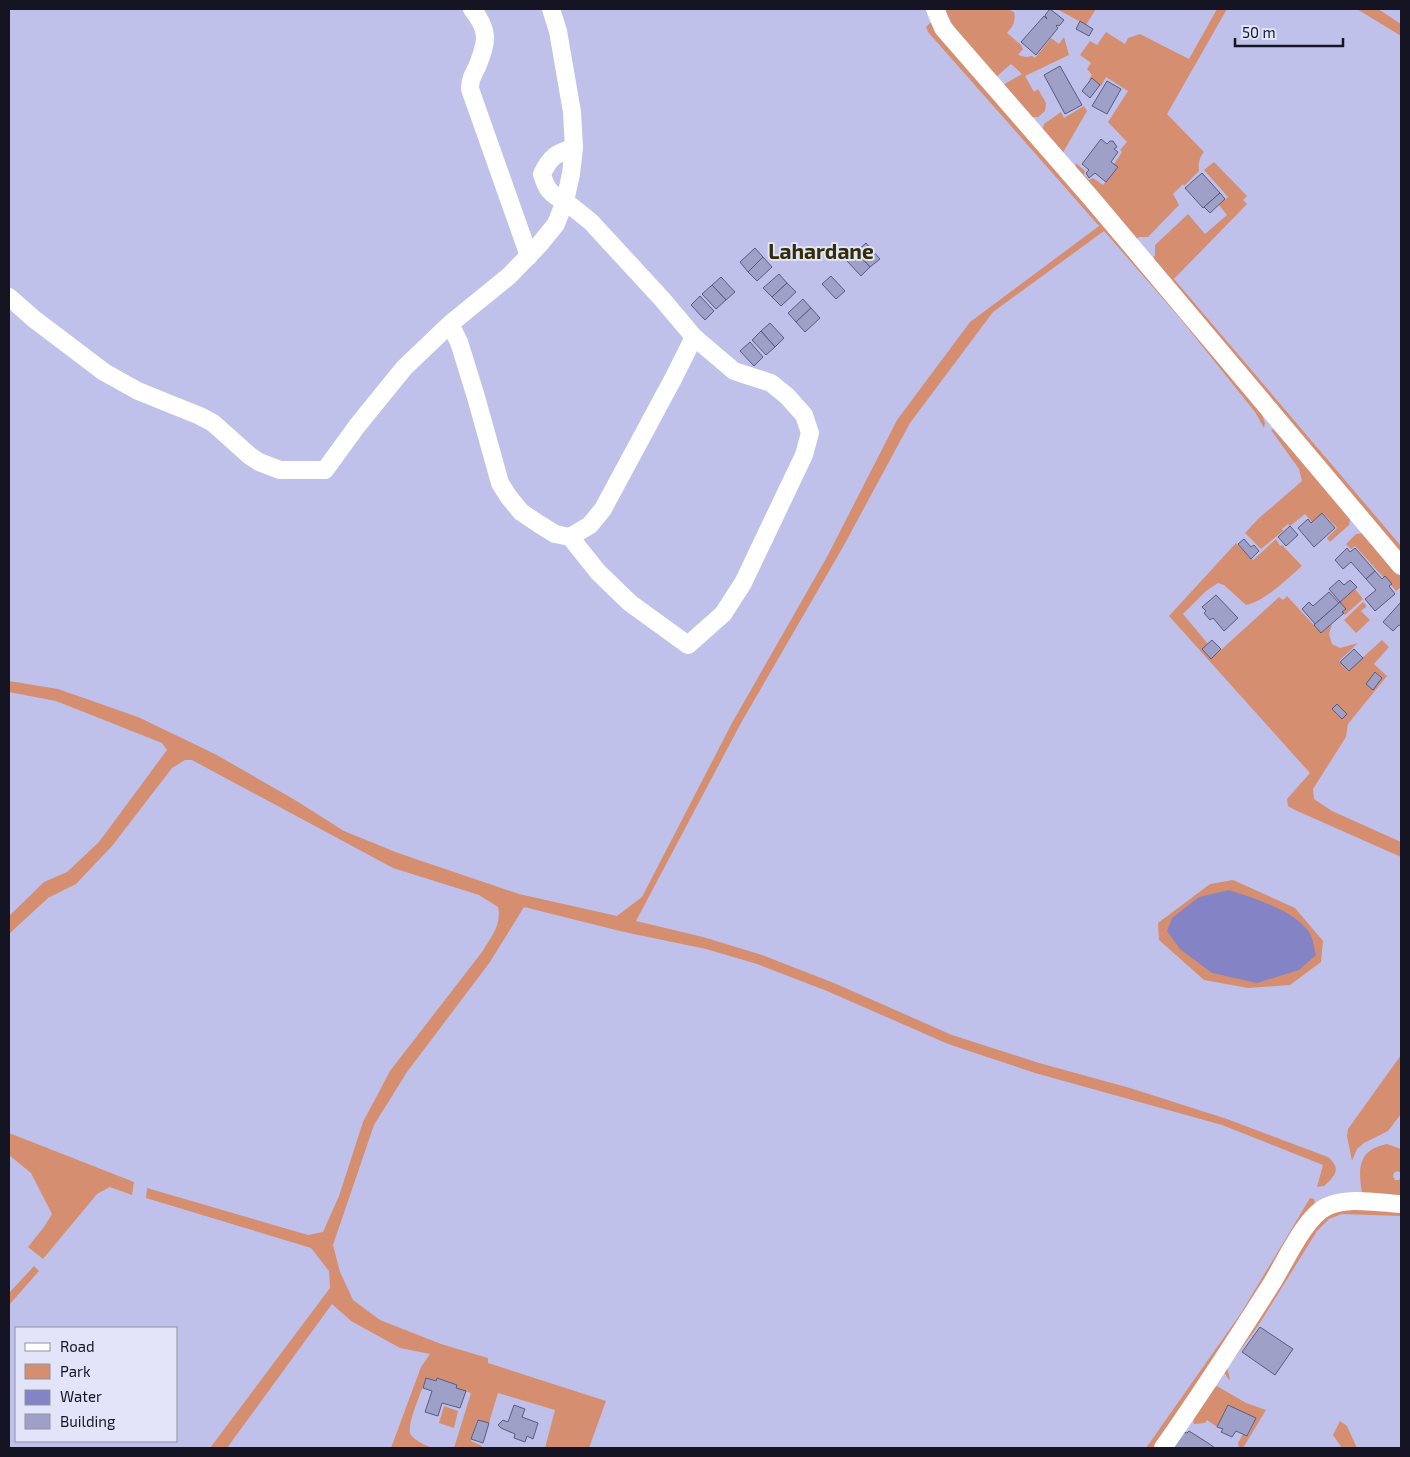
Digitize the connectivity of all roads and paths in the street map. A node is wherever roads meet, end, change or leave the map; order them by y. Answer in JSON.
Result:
{"nodes":[{"id":1,"x":472,"y":9,"type":"edge"},
{"id":2,"x":551,"y":9,"type":"edge"},
{"id":3,"x":935,"y":9,"type":"edge"},
{"id":4,"x":574,"y":148,"type":"junction"},
{"id":5,"x":565,"y":201,"type":"junction"},
{"id":6,"x":529,"y":256,"type":"junction"},
{"id":7,"x":9,"y":296,"type":"edge"},
{"id":8,"x":450,"y":324,"type":"junction"},
{"id":9,"x":694,"y":337,"type":"junction"},
{"id":10,"x":570,"y":537,"type":"junction"},
{"id":11,"x":1401,"y":566,"type":"edge"},
{"id":12,"x":1401,"y":1204,"type":"edge"},
{"id":13,"x":1163,"y":1448,"type":"edge"}],
"edges":[{"from":1,"to":6,"type":"street"},
{"from":2,"to":4,"type":"street"},
{"from":3,"to":11,"type":"street"},
{"from":4,"to":5,"type":"street"},
{"from":4,"to":5,"type":"street"},
{"from":5,"to":6,"type":"street"},
{"from":5,"to":9,"type":"street"},
{"from":6,"to":8,"type":"street"},
{"from":7,"to":8,"type":"street"},
{"from":8,"to":10,"type":"street"},
{"from":9,"to":10,"type":"street"},
{"from":9,"to":10,"type":"street"},
{"from":12,"to":13,"type":"street"}]}
